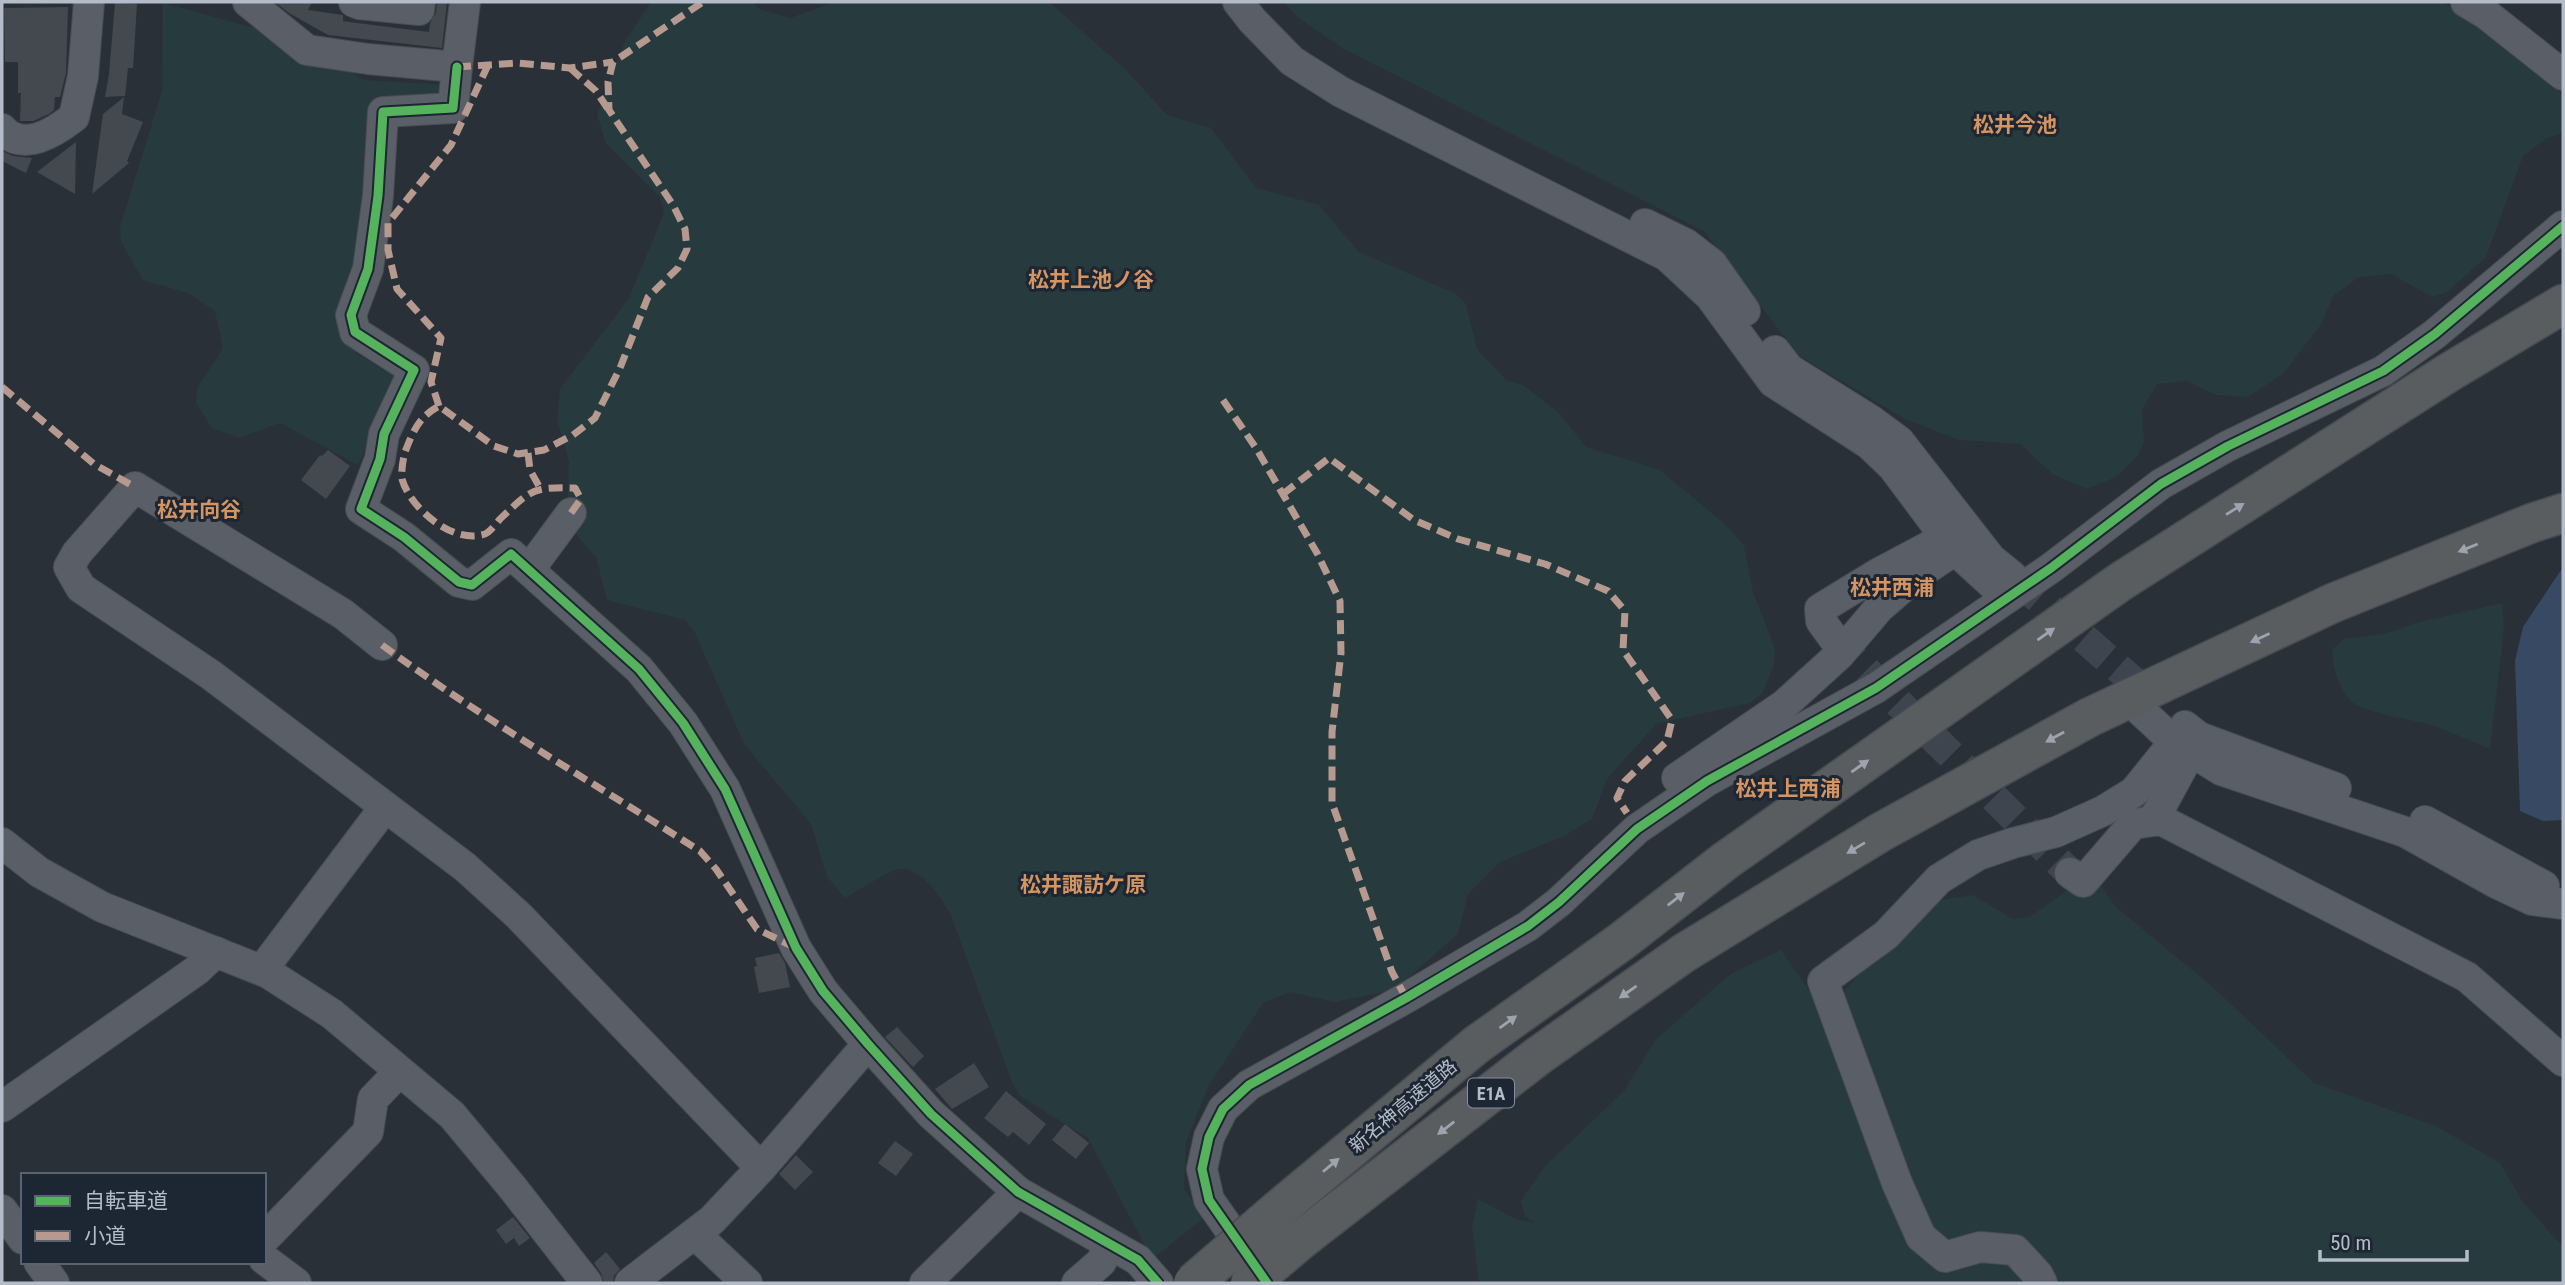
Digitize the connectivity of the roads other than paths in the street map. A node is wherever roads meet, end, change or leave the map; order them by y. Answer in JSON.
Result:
{"nodes":[{"id":1,"x":89,"y":2,"type":"edge"},
{"id":2,"x":248,"y":2,"type":"edge"},
{"id":3,"x":354,"y":2,"type":"edge"},
{"id":4,"x":419,"y":2,"type":"edge"},
{"id":5,"x":465,"y":2,"type":"edge"},
{"id":6,"x":1238,"y":2,"type":"edge"},
{"id":7,"x":1259,"y":2,"type":"edge"},
{"id":8,"x":2466,"y":2,"type":"edge"},
{"id":9,"x":457,"y":67,"type":"junction"},
{"id":10,"x":2563,"y":75,"type":"edge"},
{"id":11,"x":2,"y":129,"type":"edge"},
{"id":12,"x":2563,"y":226,"type":"edge"},
{"id":13,"x":2563,"y":304,"type":"edge"},
{"id":14,"x":2563,"y":309,"type":"edge"},
{"id":15,"x":2448,"y":373,"type":"junction"},
{"id":16,"x":571,"y":513,"type":"dead end"},
{"id":17,"x":2553,"y":517,"type":"edge"},
{"id":18,"x":1950,"y":544,"type":"junction"},
{"id":19,"x":529,"y":570,"type":"junction"},
{"id":20,"x":1834,"y":639,"type":"tunnel mouth"},
{"id":21,"x":382,"y":645,"type":"dead end"},
{"id":22,"x":2183,"y":746,"type":"junction"},
{"id":23,"x":385,"y":807,"type":"junction"},
{"id":24,"x":2153,"y":821,"type":"junction"},
{"id":25,"x":1637,"y":829,"type":"junction"},
{"id":26,"x":2,"y":843,"type":"edge"},
{"id":27,"x":2070,"y":873,"type":"dead end"},
{"id":28,"x":2563,"y":890,"type":"edge"},
{"id":29,"x":2563,"y":904,"type":"edge"},
{"id":30,"x":216,"y":952,"type":"junction"},
{"id":31,"x":262,"y":971,"type":"junction"},
{"id":32,"x":868,"y":1044,"type":"junction"},
{"id":33,"x":2563,"y":1061,"type":"edge"},
{"id":34,"x":400,"y":1072,"type":"junction"},
{"id":35,"x":2,"y":1107,"type":"edge"},
{"id":36,"x":761,"y":1168,"type":"junction"},
{"id":37,"x":1018,"y":1192,"type":"junction"},
{"id":38,"x":2,"y":1210,"type":"edge"},
{"id":39,"x":695,"y":1234,"type":"junction"},
{"id":40,"x":21,"y":1236,"type":"edge"},
{"id":41,"x":266,"y":1237,"type":"edge"},
{"id":42,"x":1110,"y":1245,"type":"junction"},
{"id":43,"x":266,"y":1260,"type":"edge"},
{"id":44,"x":40,"y":1264,"type":"edge"},
{"id":45,"x":54,"y":1283,"type":"edge"},
{"id":46,"x":296,"y":1283,"type":"edge"},
{"id":47,"x":587,"y":1283,"type":"edge"},
{"id":48,"x":630,"y":1283,"type":"edge"},
{"id":49,"x":747,"y":1283,"type":"edge"},
{"id":50,"x":925,"y":1283,"type":"edge"},
{"id":51,"x":1077,"y":1283,"type":"edge"},
{"id":52,"x":1158,"y":1283,"type":"edge"},
{"id":53,"x":1193,"y":1283,"type":"edge"},
{"id":54,"x":1250,"y":1283,"type":"edge"},
{"id":55,"x":1268,"y":1283,"type":"edge"},
{"id":56,"x":2042,"y":1283,"type":"edge"}],
"edges":[{"from":1,"to":11,"type":"street"},
{"from":2,"to":9,"type":"street"},
{"from":3,"to":4,"type":"street"},
{"from":5,"to":9,"type":"street"},
{"from":6,"to":18,"type":"street"},
{"from":7,"to":18,"type":"street"},
{"from":8,"to":10,"type":"street"},
{"from":9,"to":19,"type":"street"},
{"from":12,"to":25,"type":"street"},
{"from":13,"to":15,"type":"highway"},
{"from":14,"to":15,"type":"highway"},
{"from":53,"to":15,"type":"highway","name":"新名神高速道路","number":"E1A","one_way":true,"bridge":true},
{"from":16,"to":19,"type":"street"},
{"from":17,"to":54,"type":"highway","number":"E1A","one_way":true,"bridge":true},
{"from":18,"to":20,"type":"street"},
{"from":18,"to":25,"type":"street"},
{"from":19,"to":32,"type":"street"},
{"from":21,"to":23,"type":"street"},
{"from":22,"to":24,"type":"street"},
{"from":22,"to":28,"type":"street"},
{"from":22,"to":29,"type":"street"},
{"from":22,"to":56,"type":"street"},
{"from":23,"to":31,"type":"street"},
{"from":23,"to":36,"type":"street"},
{"from":24,"to":27,"type":"street"},
{"from":24,"to":33,"type":"street"},
{"from":25,"to":55,"type":"street"},
{"from":26,"to":30,"type":"street"},
{"from":30,"to":31,"type":"street"},
{"from":30,"to":35,"type":"street"},
{"from":31,"to":34,"type":"street"},
{"from":32,"to":36,"type":"street"},
{"from":32,"to":37,"type":"street"},
{"from":34,"to":41,"type":"street"},
{"from":34,"to":47,"type":"street"},
{"from":36,"to":39,"type":"street"},
{"from":37,"to":42,"type":"street"},
{"from":37,"to":50,"type":"street"},
{"from":38,"to":40,"type":"street"},
{"from":39,"to":48,"type":"street"},
{"from":39,"to":49,"type":"street"},
{"from":42,"to":51,"type":"street"},
{"from":42,"to":52,"type":"street"},
{"from":43,"to":46,"type":"street"},
{"from":44,"to":45,"type":"street"}]}
